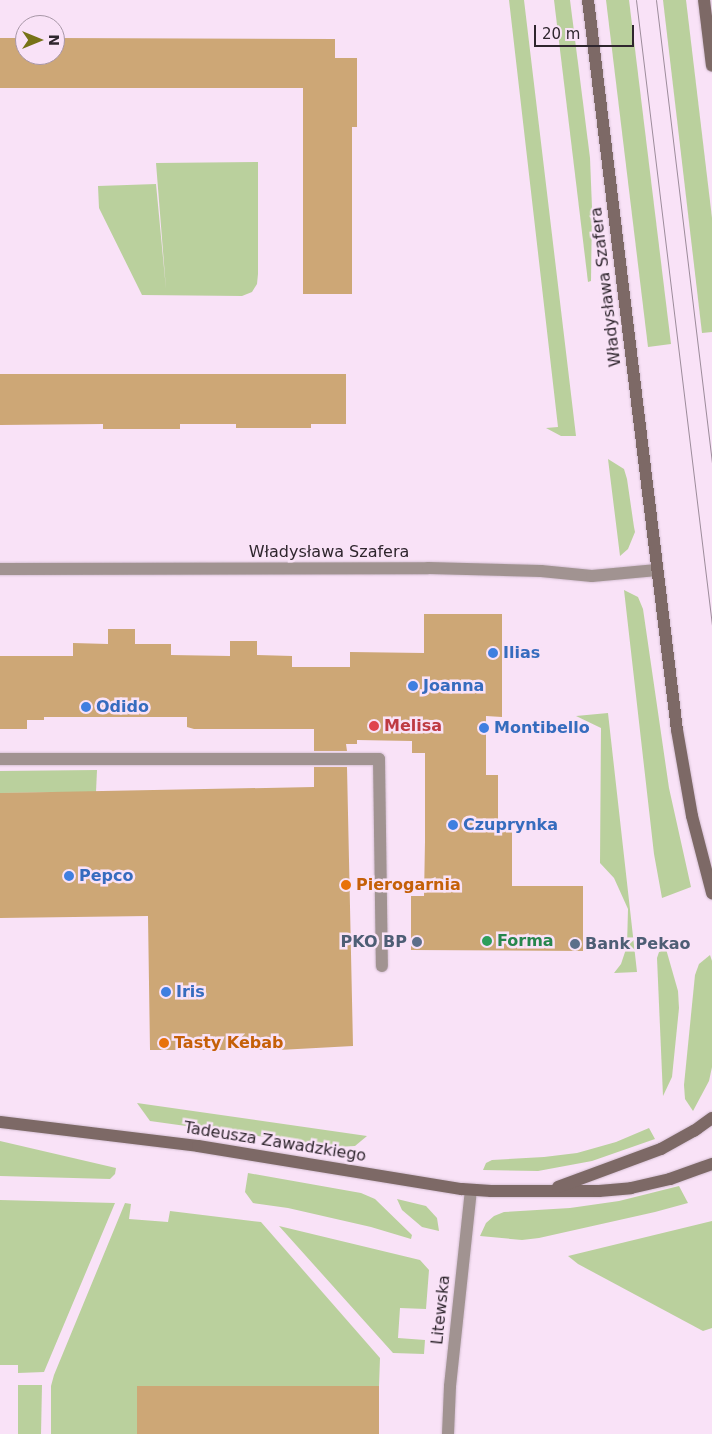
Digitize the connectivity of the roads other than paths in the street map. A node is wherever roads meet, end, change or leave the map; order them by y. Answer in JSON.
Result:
{"nodes":[{"id":1,"x":588,"y":0,"type":"edge"},
{"id":2,"x":704,"y":0,"type":"edge"},
{"id":3,"x":712,"y":66,"type":"edge"},
{"id":4,"x":0,"y":569,"type":"edge"},
{"id":5,"x":657,"y":570,"type":"junction"},
{"id":6,"x":0,"y":759,"type":"edge"},
{"id":7,"x":712,"y":893,"type":"edge"},
{"id":8,"x":382,"y":966,"type":"dead end"},
{"id":9,"x":712,"y":1118,"type":"edge"},
{"id":10,"x":0,"y":1122,"type":"edge"},
{"id":11,"x":712,"y":1164,"type":"edge"},
{"id":12,"x":471,"y":1190,"type":"junction"},
{"id":13,"x":546,"y":1191,"type":"junction"},
{"id":14,"x":448,"y":1434,"type":"edge"}],
"edges":[{"from":1,"to":5,"type":"main road","name":"Władysława Szafera"},
{"from":2,"to":3,"type":"main road"},
{"from":4,"to":5,"type":"street","name":"Władysława Szafera"},
{"from":5,"to":7,"type":"main road","name":"Władysława Szafera"},
{"from":6,"to":8,"type":"street"},
{"from":9,"to":13,"type":"main road","name":"Tadeusza Zawadzkiego"},
{"from":10,"to":12,"type":"main road","name":"Tadeusza Zawadzkiego"},
{"from":11,"to":13,"type":"main road","name":"Tadeusza Zawadzkiego"},
{"from":12,"to":13,"type":"main road","name":"Tadeusza Zawadzkiego"},
{"from":12,"to":14,"type":"street","name":"Litewska"}]}
